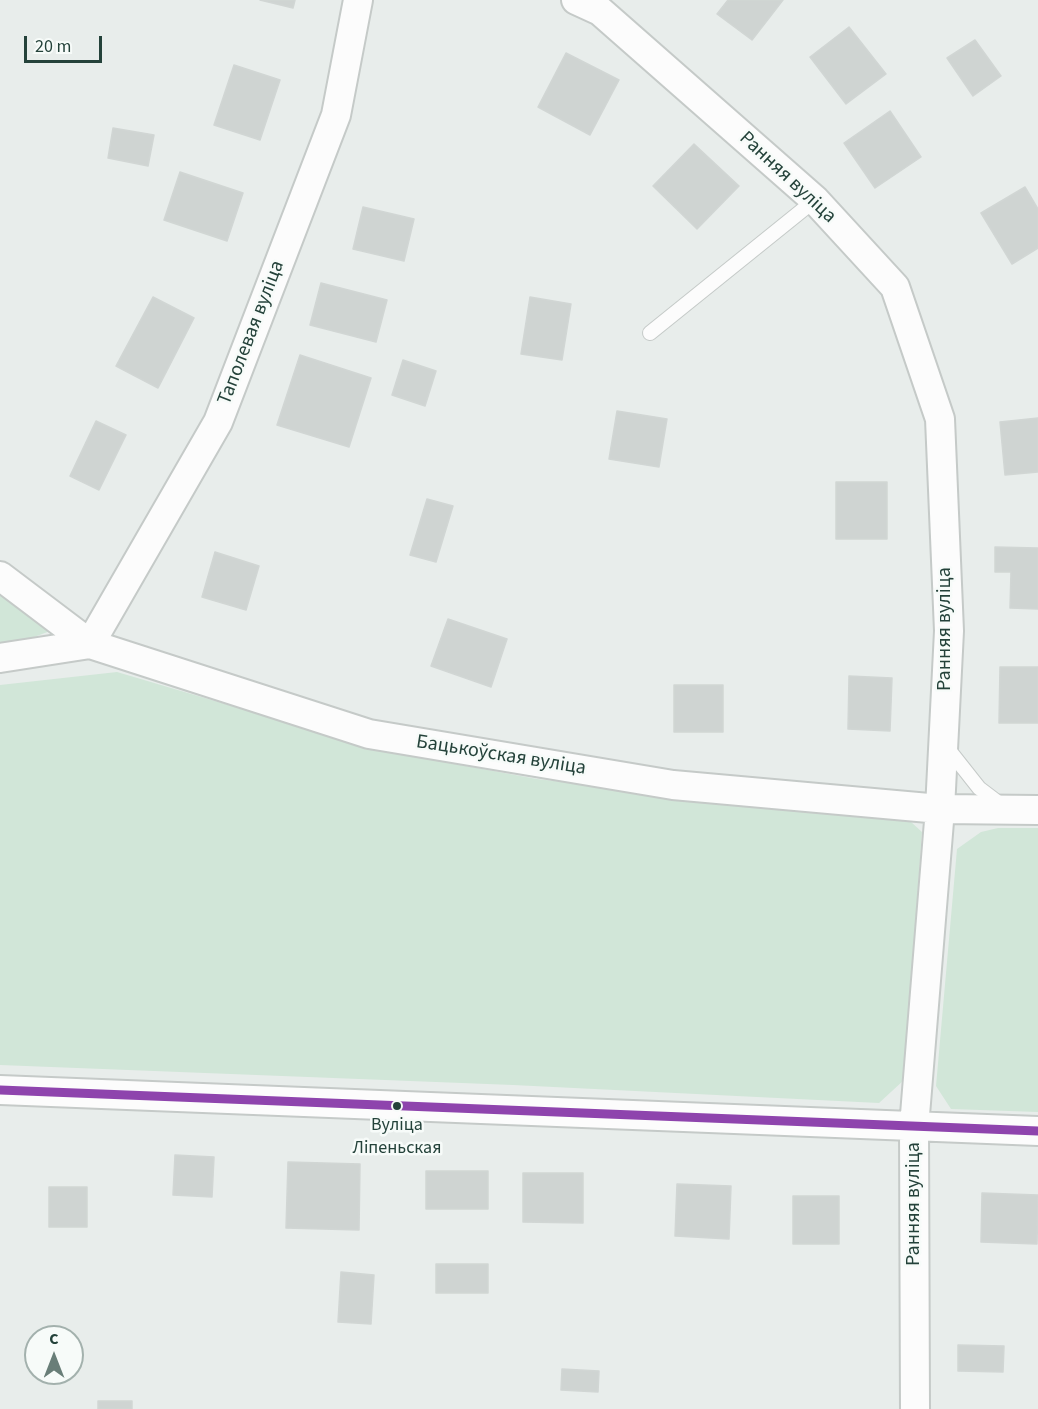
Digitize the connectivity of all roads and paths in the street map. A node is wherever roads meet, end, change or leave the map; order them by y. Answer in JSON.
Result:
{"nodes":[{"id":1,"x":358,"y":0,"type":"edge"},
{"id":2,"x":576,"y":0,"type":"edge"},
{"id":3,"x":814,"y":200,"type":"junction"},
{"id":4,"x":650,"y":333,"type":"dead end"},
{"id":5,"x":0,"y":576,"type":"edge"},
{"id":6,"x":90,"y":644,"type":"junction"},
{"id":7,"x":0,"y":658,"type":"edge"},
{"id":8,"x":944,"y":743,"type":"junction"},
{"id":9,"x":940,"y":809,"type":"junction"},
{"id":10,"x":1008,"y":810,"type":"junction"},
{"id":11,"x":1038,"y":810,"type":"edge"},
{"id":12,"x":0,"y":1090,"type":"edge"},
{"id":13,"x":915,"y":1127,"type":"junction"},
{"id":14,"x":1038,"y":1131,"type":"edge"},
{"id":15,"x":915,"y":1409,"type":"edge"}],
"edges":[{"from":1,"to":6,"type":"street","name":"Таполевая вуліца"},
{"from":2,"to":3,"type":"street","name":"Ранняя вуліца"},
{"from":3,"to":4,"type":"lane"},
{"from":3,"to":8,"type":"street","name":"Ранняя вуліца"},
{"from":5,"to":6,"type":"street","name":"Бацькоўская вуліца"},
{"from":6,"to":7,"type":"street"},
{"from":6,"to":9,"type":"street","name":"Бацькоўская вуліца"},
{"from":8,"to":9,"type":"street","name":"Ранняя вуліца"},
{"from":8,"to":10,"type":"lane"},
{"from":9,"to":10,"type":"street","name":"Бацькоўская вуліца"},
{"from":9,"to":13,"type":"street","name":"Ранняя вуліца"},
{"from":10,"to":11,"type":"street","name":"Бацькоўская вуліца"},
{"from":12,"to":13,"type":"street"},
{"from":13,"to":14,"type":"street"},
{"from":13,"to":15,"type":"street","name":"Ранняя вуліца"}]}
